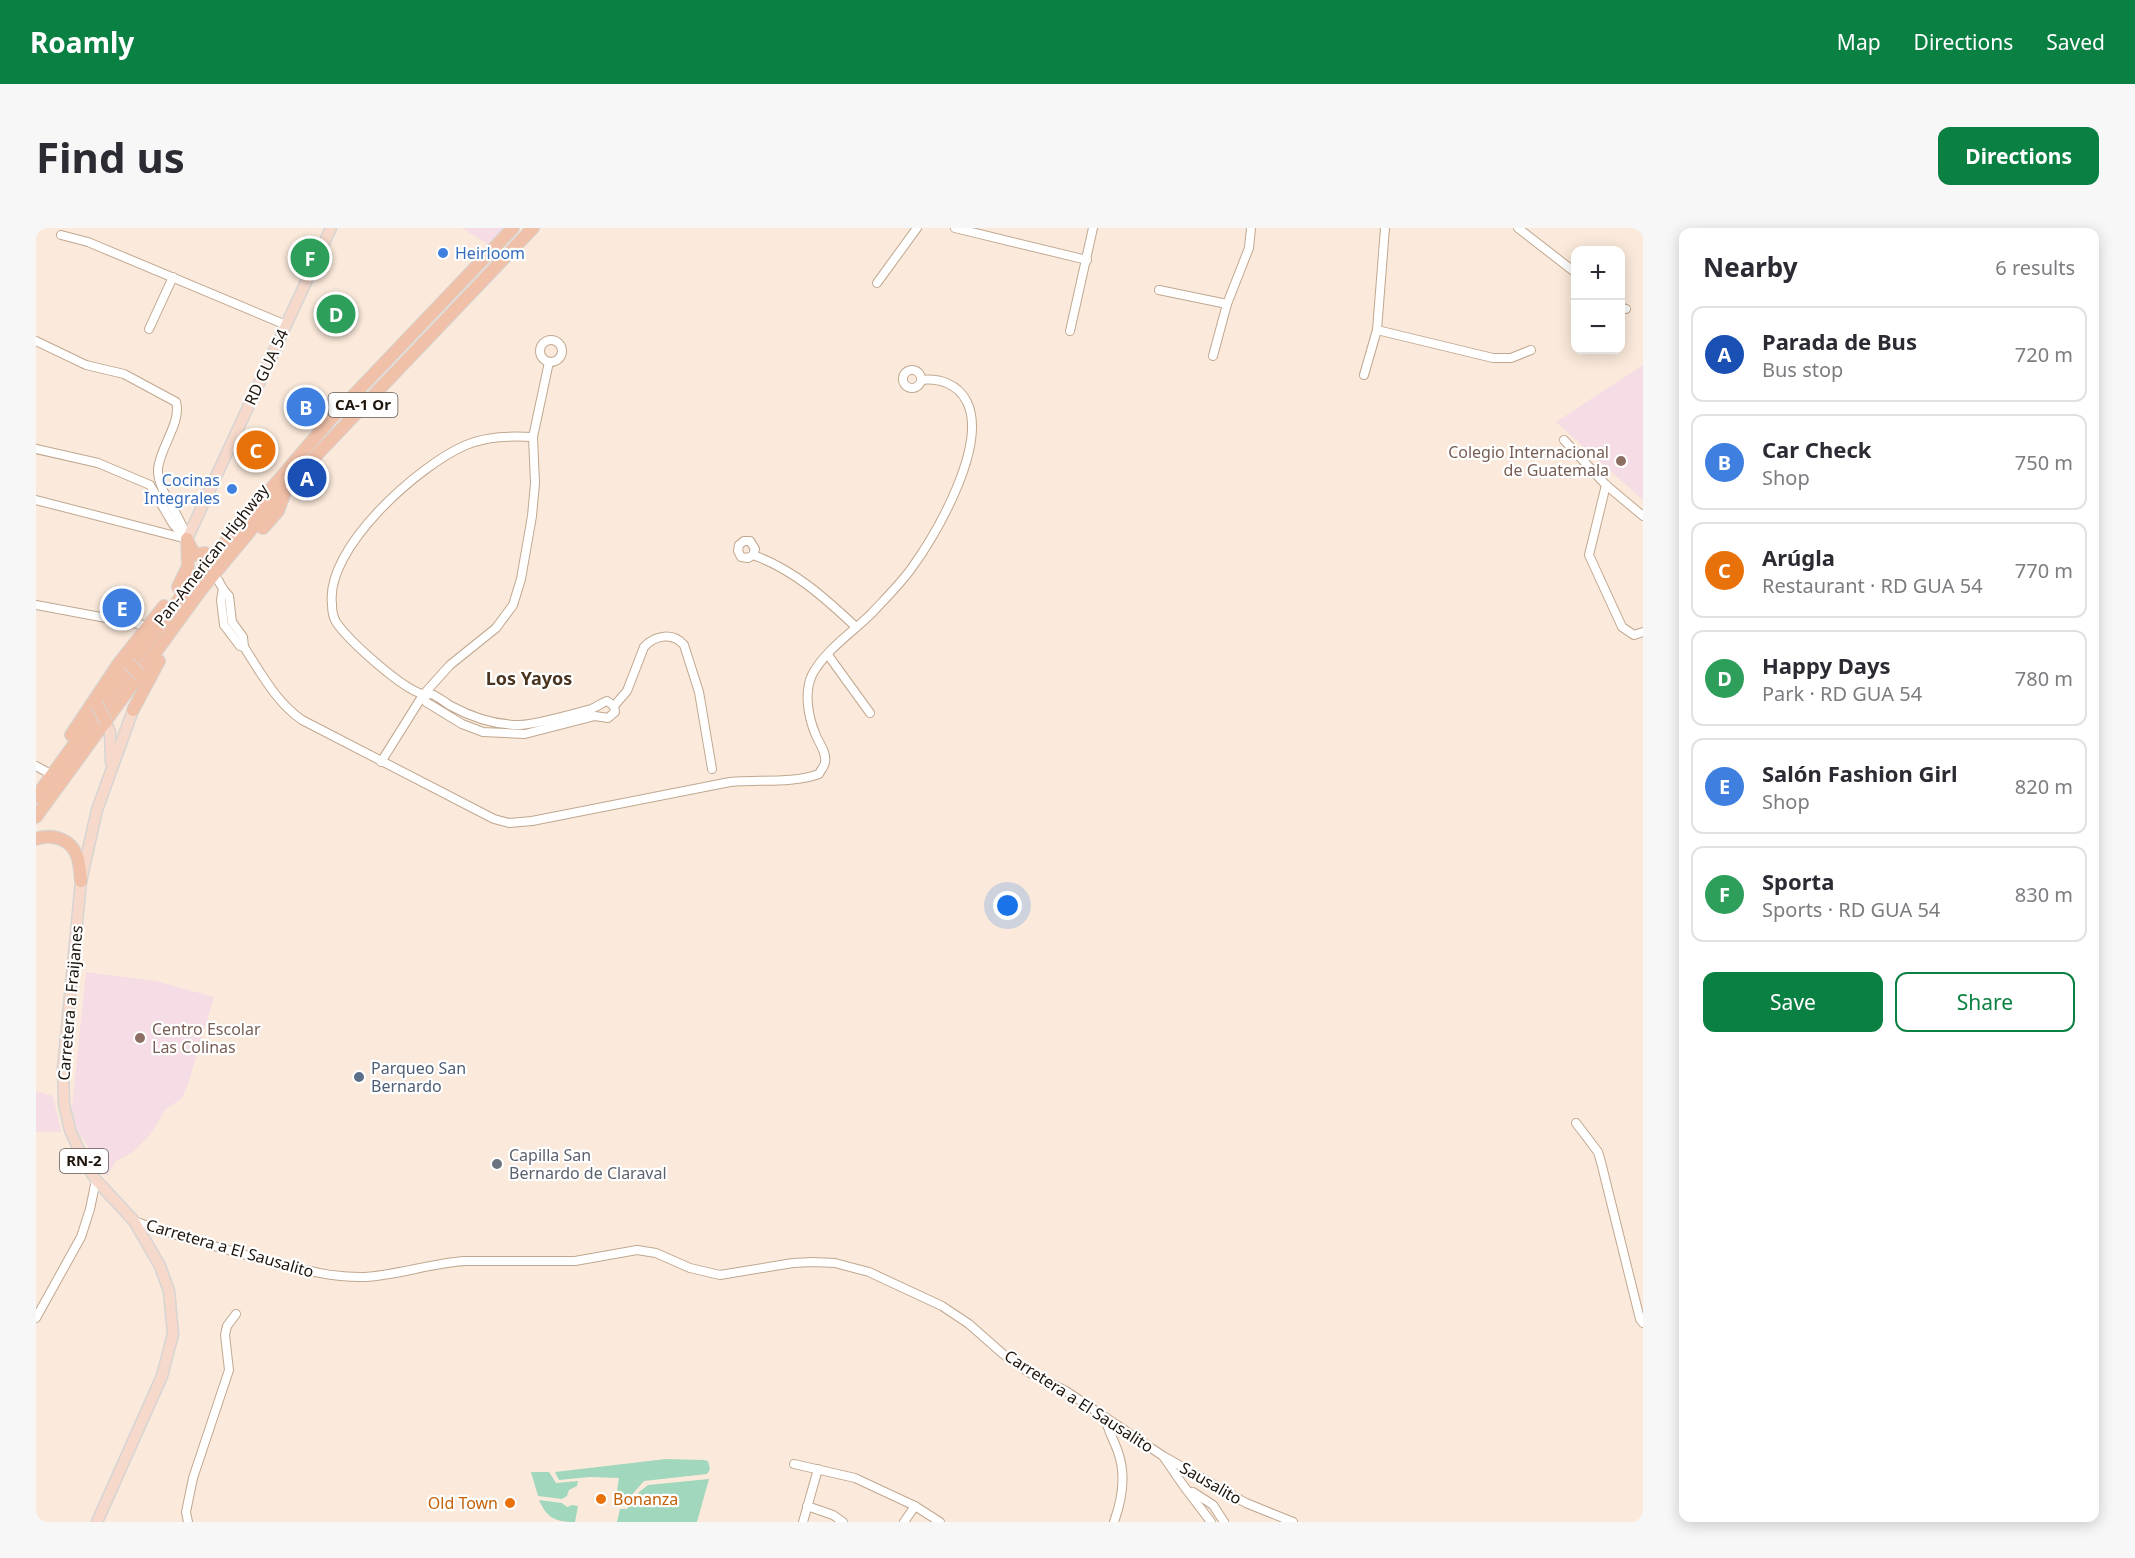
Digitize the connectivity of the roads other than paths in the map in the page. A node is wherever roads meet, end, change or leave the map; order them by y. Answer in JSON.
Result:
{"nodes":[{"id":1,"x":331,"y":228,"type":"edge"},
{"id":2,"x":513,"y":228,"type":"edge"},
{"id":3,"x":533,"y":228,"type":"edge"},
{"id":4,"x":917,"y":228,"type":"edge"},
{"id":5,"x":955,"y":228,"type":"edge"},
{"id":6,"x":1093,"y":228,"type":"edge"},
{"id":7,"x":1251,"y":228,"type":"edge"},
{"id":8,"x":1385,"y":228,"type":"edge"},
{"id":9,"x":1518,"y":228,"type":"edge"},
{"id":10,"x":61,"y":235,"type":"dead end"},
{"id":11,"x":1087,"y":260,"type":"junction"},
{"id":12,"x":1571,"y":270,"type":"edge"},
{"id":13,"x":173,"y":277,"type":"junction"},
{"id":14,"x":877,"y":283,"type":"dead end"},
{"id":15,"x":1158,"y":290,"type":"dead end"},
{"id":16,"x":1227,"y":304,"type":"junction"},
{"id":17,"x":286,"y":325,"type":"junction"},
{"id":18,"x":149,"y":329,"type":"dead end"},
{"id":19,"x":1070,"y":330,"type":"dead end"},
{"id":20,"x":1377,"y":330,"type":"junction"},
{"id":21,"x":36,"y":341,"type":"edge"},
{"id":22,"x":1531,"y":350,"type":"dead end"},
{"id":23,"x":1213,"y":356,"type":"dead end"},
{"id":24,"x":549,"y":362,"type":"dead end"},
{"id":25,"x":1364,"y":375,"type":"dead end"},
{"id":26,"x":921,"y":380,"type":"dead end"},
{"id":27,"x":533,"y":437,"type":"junction"},
{"id":28,"x":1564,"y":440,"type":"dead end"},
{"id":29,"x":304,"y":448,"type":"junction"},
{"id":30,"x":36,"y":449,"type":"edge"},
{"id":31,"x":154,"y":483,"type":"junction"},
{"id":32,"x":289,"y":484,"type":"junction"},
{"id":33,"x":1606,"y":486,"type":"junction"},
{"id":34,"x":36,"y":500,"type":"edge"},
{"id":35,"x":1643,"y":516,"type":"edge"},
{"id":36,"x":187,"y":539,"type":"junction"},
{"id":37,"x":205,"y":553,"type":"junction"},
{"id":38,"x":753,"y":555,"type":"dead end"},
{"id":39,"x":220,"y":585,"type":"junction"},
{"id":40,"x":178,"y":587,"type":"junction"},
{"id":41,"x":36,"y":605,"type":"edge"},
{"id":42,"x":149,"y":626,"type":"junction"},
{"id":43,"x":856,"y":627,"type":"junction"},
{"id":44,"x":1643,"y":633,"type":"edge"},
{"id":45,"x":828,"y":655,"type":"junction"},
{"id":46,"x":159,"y":661,"type":"junction"},
{"id":47,"x":123,"y":663,"type":"junction"},
{"id":48,"x":140,"y":680,"type":"junction"},
{"id":49,"x":423,"y":695,"type":"junction"},
{"id":50,"x":95,"y":701,"type":"junction"},
{"id":51,"x":614,"y":706,"type":"junction"},
{"id":52,"x":133,"y":710,"type":"junction"},
{"id":53,"x":870,"y":713,"type":"dead end"},
{"id":54,"x":106,"y":723,"type":"junction"},
{"id":55,"x":381,"y":762,"type":"junction"},
{"id":56,"x":111,"y":765,"type":"junction"},
{"id":57,"x":42,"y":769,"type":"edge"},
{"id":58,"x":712,"y":769,"type":"dead end"},
{"id":59,"x":36,"y":790,"type":"edge"},
{"id":60,"x":36,"y":797,"type":"edge"},
{"id":61,"x":36,"y":819,"type":"edge"},
{"id":62,"x":36,"y":839,"type":"edge"},
{"id":63,"x":81,"y":881,"type":"junction"},
{"id":64,"x":1576,"y":1124,"type":"dead end"},
{"id":65,"x":96,"y":1180,"type":"junction"},
{"id":66,"x":134,"y":1221,"type":"junction"},
{"id":67,"x":236,"y":1314,"type":"dead end"},
{"id":68,"x":36,"y":1318,"type":"edge"},
{"id":69,"x":1643,"y":1323,"type":"edge"},
{"id":70,"x":1105,"y":1417,"type":"junction"},
{"id":71,"x":1163,"y":1456,"type":"junction"},
{"id":72,"x":794,"y":1464,"type":"dead end"},
{"id":73,"x":818,"y":1469,"type":"junction"},
{"id":74,"x":1183,"y":1485,"type":"junction"},
{"id":75,"x":1222,"y":1490,"type":"junction"},
{"id":76,"x":807,"y":1506,"type":"junction"},
{"id":77,"x":915,"y":1506,"type":"junction"},
{"id":78,"x":1213,"y":1506,"type":"junction"},
{"id":79,"x":97,"y":1522,"type":"edge"},
{"id":80,"x":188,"y":1522,"type":"edge"},
{"id":81,"x":803,"y":1522,"type":"edge"},
{"id":82,"x":843,"y":1522,"type":"edge"},
{"id":83,"x":904,"y":1522,"type":"edge"},
{"id":84,"x":940,"y":1522,"type":"edge"},
{"id":85,"x":1114,"y":1522,"type":"edge"},
{"id":86,"x":1211,"y":1522,"type":"edge"},
{"id":87,"x":1224,"y":1522,"type":"edge"},
{"id":88,"x":1293,"y":1522,"type":"edge"}],
"edges":[{"from":1,"to":17,"type":"main road","name":"RD GUA 54"},
{"from":2,"to":29,"type":"highway","name":"Pan-American Highway","number":"CA-1 Or"},
{"from":3,"to":32,"type":"highway","name":"Pan-American Highway","number":"CA-1 Or"},
{"from":4,"to":14,"type":"street"},
{"from":5,"to":11,"type":"street"},
{"from":6,"to":11,"type":"street"},
{"from":7,"to":16,"type":"street"},
{"from":8,"to":20,"type":"street"},
{"from":9,"to":12,"type":"street"},
{"from":10,"to":13,"type":"street"},
{"from":11,"to":19,"type":"street"},
{"from":13,"to":17,"type":"street"},
{"from":13,"to":18,"type":"street"},
{"from":15,"to":16,"type":"street"},
{"from":16,"to":23,"type":"street"},
{"from":17,"to":36,"type":"main road","name":"RD GUA 54"},
{"from":20,"to":22,"type":"street"},
{"from":20,"to":25,"type":"street"},
{"from":21,"to":31,"type":"street"},
{"from":24,"to":27,"type":"street"},
{"from":26,"to":43,"type":"street"},
{"from":27,"to":49,"type":"street"},
{"from":27,"to":49,"type":"street"},
{"from":28,"to":33,"type":"street"},
{"from":29,"to":37,"type":"highway"},
{"from":29,"to":60,"type":"highway","name":"Pan-American Highway","number":"CA-1 Or"},
{"from":30,"to":31,"type":"street"},
{"from":31,"to":36,"type":"street"},
{"from":32,"to":39,"type":"highway"},
{"from":32,"to":61,"type":"highway","name":"Pan-American Highway","number":"CA-1 Or"},
{"from":33,"to":35,"type":"street"},
{"from":33,"to":44,"type":"street"},
{"from":34,"to":36,"type":"street"},
{"from":36,"to":37,"type":"highway"},
{"from":36,"to":40,"type":"highway"},
{"from":37,"to":40,"type":"highway"},
{"from":38,"to":43,"type":"street"},
{"from":39,"to":46,"type":"highway"},
{"from":39,"to":55,"type":"street"},
{"from":40,"to":42,"type":"highway"},
{"from":41,"to":42,"type":"street"},
{"from":42,"to":47,"type":"highway"},
{"from":43,"to":45,"type":"street"},
{"from":45,"to":53,"type":"street"},
{"from":45,"to":55,"type":"street"},
{"from":46,"to":48,"type":"highway"},
{"from":46,"to":52,"type":"highway"},
{"from":47,"to":48,"type":"highway","bridge":true},
{"from":47,"to":50,"type":"highway"},
{"from":48,"to":52,"type":"highway"},
{"from":48,"to":54,"type":"highway"},
{"from":49,"to":51,"type":"street"},
{"from":49,"to":51,"type":"street"},
{"from":49,"to":55,"type":"street"},
{"from":50,"to":54,"type":"highway","bridge":true},
{"from":50,"to":57,"type":"highway"},
{"from":51,"to":58,"type":"street"},
{"from":52,"to":56,"type":"main road","name":"Carretera a Fraijanes","number":"RN-2"},
{"from":54,"to":56,"type":"main road","name":"Carretera a Fraijanes","number":"RN-2"},
{"from":54,"to":61,"type":"highway"},
{"from":56,"to":63,"type":"main road","name":"Carretera a Fraijanes","number":"RN-2"},
{"from":57,"to":59,"type":"highway"},
{"from":62,"to":63,"type":"highway"},
{"from":63,"to":65,"type":"main road","name":"Carretera a Fraijanes","number":"RN-2"},
{"from":64,"to":69,"type":"street"},
{"from":65,"to":66,"type":"main road","name":"Carretera a Fraijanes","number":"RN-2"},
{"from":65,"to":68,"type":"street"},
{"from":66,"to":70,"type":"street","name":"Carretera a El Sausalito"},
{"from":66,"to":79,"type":"main road","name":"Carretera a Fraijanes","number":"RN-2"},
{"from":67,"to":80,"type":"street"},
{"from":70,"to":71,"type":"street","name":"Carretera a El Sausalito"},
{"from":70,"to":85,"type":"street"},
{"from":71,"to":74,"type":"street","name":"Carretera a El Sausalito"},
{"from":71,"to":75,"type":"street","name":"Sausalito"},
{"from":72,"to":73,"type":"street"},
{"from":73,"to":76,"type":"street"},
{"from":73,"to":77,"type":"street"},
{"from":74,"to":78,"type":"street"},
{"from":74,"to":86,"type":"street","name":"Carretera a El Sausalito"},
{"from":75,"to":78,"type":"street"},
{"from":75,"to":88,"type":"street","name":"Sausalito"},
{"from":76,"to":81,"type":"street"},
{"from":76,"to":82,"type":"street"},
{"from":77,"to":83,"type":"street"},
{"from":77,"to":84,"type":"street"},
{"from":78,"to":87,"type":"street"}]}
